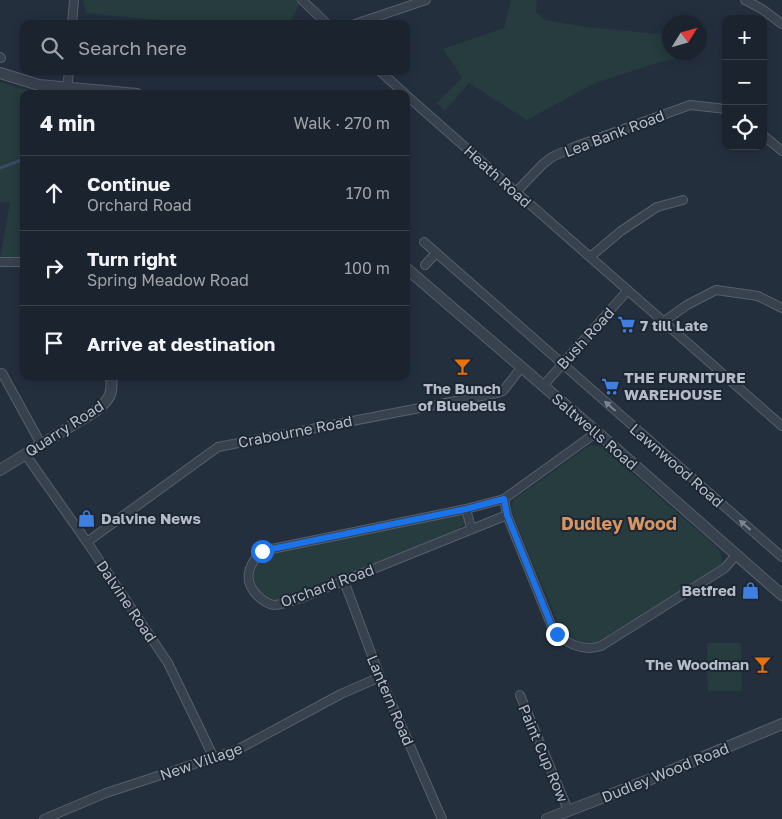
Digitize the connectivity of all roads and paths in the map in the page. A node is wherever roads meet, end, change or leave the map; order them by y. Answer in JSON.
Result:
{"nodes":[{"id":1,"x":74,"y":0,"type":"edge"},
{"id":2,"x":302,"y":0,"type":"edge"},
{"id":3,"x":426,"y":0,"type":"edge"},
{"id":4,"x":745,"y":0,"type":"edge"},
{"id":5,"x":72,"y":20,"type":"edge"},
{"id":6,"x":323,"y":20,"type":"edge"},
{"id":7,"x":367,"y":20,"type":"edge"},
{"id":8,"x":782,"y":24,"type":"edge"},
{"id":9,"x":0,"y":73,"type":"edge"},
{"id":10,"x":69,"y":75,"type":"edge"},
{"id":11,"x":385,"y":75,"type":"edge"},
{"id":12,"x":68,"y":89,"type":"junction"},
{"id":13,"x":81,"y":90,"type":"edge"},
{"id":14,"x":401,"y":90,"type":"edge"},
{"id":15,"x":410,"y":98,"type":"edge"},
{"id":16,"x":722,"y":109,"type":"edge"},
{"id":17,"x":767,"y":138,"type":"edge"},
{"id":18,"x":782,"y":151,"type":"edge"},
{"id":19,"x":516,"y":192,"type":"junction"},
{"id":20,"x":683,"y":200,"type":"dead end"},
{"id":21,"x":424,"y":242,"type":"dead end"},
{"id":22,"x":436,"y":253,"type":"junction"},
{"id":23,"x":590,"y":256,"type":"junction"},
{"id":24,"x":0,"y":262,"type":"edge"},
{"id":25,"x":20,"y":262,"type":"edge"},
{"id":26,"x":426,"y":264,"type":"dead end"},
{"id":27,"x":410,"y":271,"type":"edge"},
{"id":28,"x":628,"y":290,"type":"junction"},
{"id":29,"x":782,"y":308,"type":"edge"},
{"id":30,"x":663,"y":322,"type":"junction"},
{"id":31,"x":563,"y":364,"type":"junction"},
{"id":32,"x":521,"y":368,"type":"junction"},
{"id":33,"x":2,"y":373,"type":"dead end"},
{"id":34,"x":111,"y":380,"type":"edge"},
{"id":35,"x":543,"y":386,"type":"junction"},
{"id":36,"x":782,"y":426,"type":"edge"},
{"id":37,"x":597,"y":432,"type":"junction"},
{"id":38,"x":41,"y":444,"type":"junction"},
{"id":39,"x":25,"y":454,"type":"junction"},
{"id":40,"x":0,"y":470,"type":"edge"},
{"id":41,"x":504,"y":499,"type":"junction"},
{"id":42,"x":466,"y":509,"type":"junction"},
{"id":43,"x":507,"y":515,"type":"junction"},
{"id":44,"x":471,"y":528,"type":"junction"},
{"id":45,"x":87,"y":542,"type":"junction"},
{"id":46,"x":736,"y":555,"type":"junction"},
{"id":47,"x":782,"y":557,"type":"edge"},
{"id":48,"x":344,"y":581,"type":"junction"},
{"id":49,"x":782,"y":596,"type":"edge"},
{"id":50,"x":380,"y":678,"type":"junction"},
{"id":51,"x":520,"y":695,"type":"dead end"},
{"id":52,"x":782,"y":724,"type":"edge"},
{"id":53,"x":214,"y":758,"type":"junction"},
{"id":54,"x":568,"y":810,"type":"junction"},
{"id":55,"x":44,"y":819,"type":"edge"},
{"id":56,"x":442,"y":819,"type":"edge"},
{"id":57,"x":546,"y":819,"type":"edge"}],
"edges":[{"from":1,"to":5,"type":"street"},
{"from":2,"to":6,"type":"street"},
{"from":3,"to":7,"type":"street"},
{"from":4,"to":8,"type":"street"},
{"from":9,"to":12,"type":"street"},
{"from":10,"to":12,"type":"street"},
{"from":11,"to":14,"type":"street","name":"Heath Road"},
{"from":12,"to":13,"type":"street"},
{"from":15,"to":19,"type":"street","name":"Heath Road"},
{"from":16,"to":19,"type":"street","name":"Lea Bank Road"},
{"from":17,"to":18,"type":"street"},
{"from":19,"to":23,"type":"street","name":"Heath Road"},
{"from":20,"to":23,"type":"street"},
{"from":21,"to":22,"type":"street","name":"Lawnwood Road"},
{"from":22,"to":26,"type":"street"},
{"from":22,"to":31,"type":"street","name":"Lawnwood Road"},
{"from":23,"to":28,"type":"street","name":"Heath Road"},
{"from":24,"to":25,"type":"street"},
{"from":27,"to":32,"type":"street","name":"Saltwells Road"},
{"from":28,"to":30,"type":"street","name":"Heath Road"},
{"from":28,"to":31,"type":"street","name":"Bush Road"},
{"from":29,"to":30,"type":"street"},
{"from":30,"to":36,"type":"street","name":"Heath Road"},
{"from":31,"to":35,"type":"street","name":"Bush Road"},
{"from":47,"to":31,"type":"street","name":"Lawnwood Road","one_way":true},
{"from":32,"to":35,"type":"street","name":"Saltwells Road"},
{"from":32,"to":45,"type":"street","name":"Crabourne Road"},
{"from":33,"to":38,"type":"street"},
{"from":34,"to":38,"type":"street","name":"Quarry Road"},
{"from":35,"to":37,"type":"street","name":"Saltwells Road"},
{"from":37,"to":41,"type":"street","name":"Orchard Road"},
{"from":37,"to":46,"type":"street","name":"Saltwells Road"},
{"from":38,"to":39,"type":"street","name":"Quarry Road"},
{"from":39,"to":40,"type":"street","name":"Quarry Road"},
{"from":39,"to":45,"type":"street","name":"Dalvine Road"},
{"from":41,"to":42,"type":"street","name":"Orchard Road"},
{"from":41,"to":43,"type":"street"},
{"from":42,"to":44,"type":"street"},
{"from":42,"to":48,"type":"street","name":"Orchard Road"},
{"from":43,"to":44,"type":"street","name":"Orchard Road"},
{"from":43,"to":46,"type":"street"},
{"from":44,"to":48,"type":"street","name":"Orchard Road"},
{"from":45,"to":53,"type":"street","name":"Dalvine Road"},
{"from":46,"to":49,"type":"street","name":"Saltwells Road"},
{"from":48,"to":50,"type":"street","name":"Lantern Road"},
{"from":50,"to":53,"type":"street","name":"New Village"},
{"from":50,"to":56,"type":"street","name":"Lantern Road"},
{"from":51,"to":54,"type":"street","name":"Paint Cup Row"},
{"from":52,"to":54,"type":"street","name":"Dudley Wood Road"},
{"from":53,"to":55,"type":"street","name":"New Village"},
{"from":54,"to":57,"type":"street","name":"Dudley Wood Road"}]}
